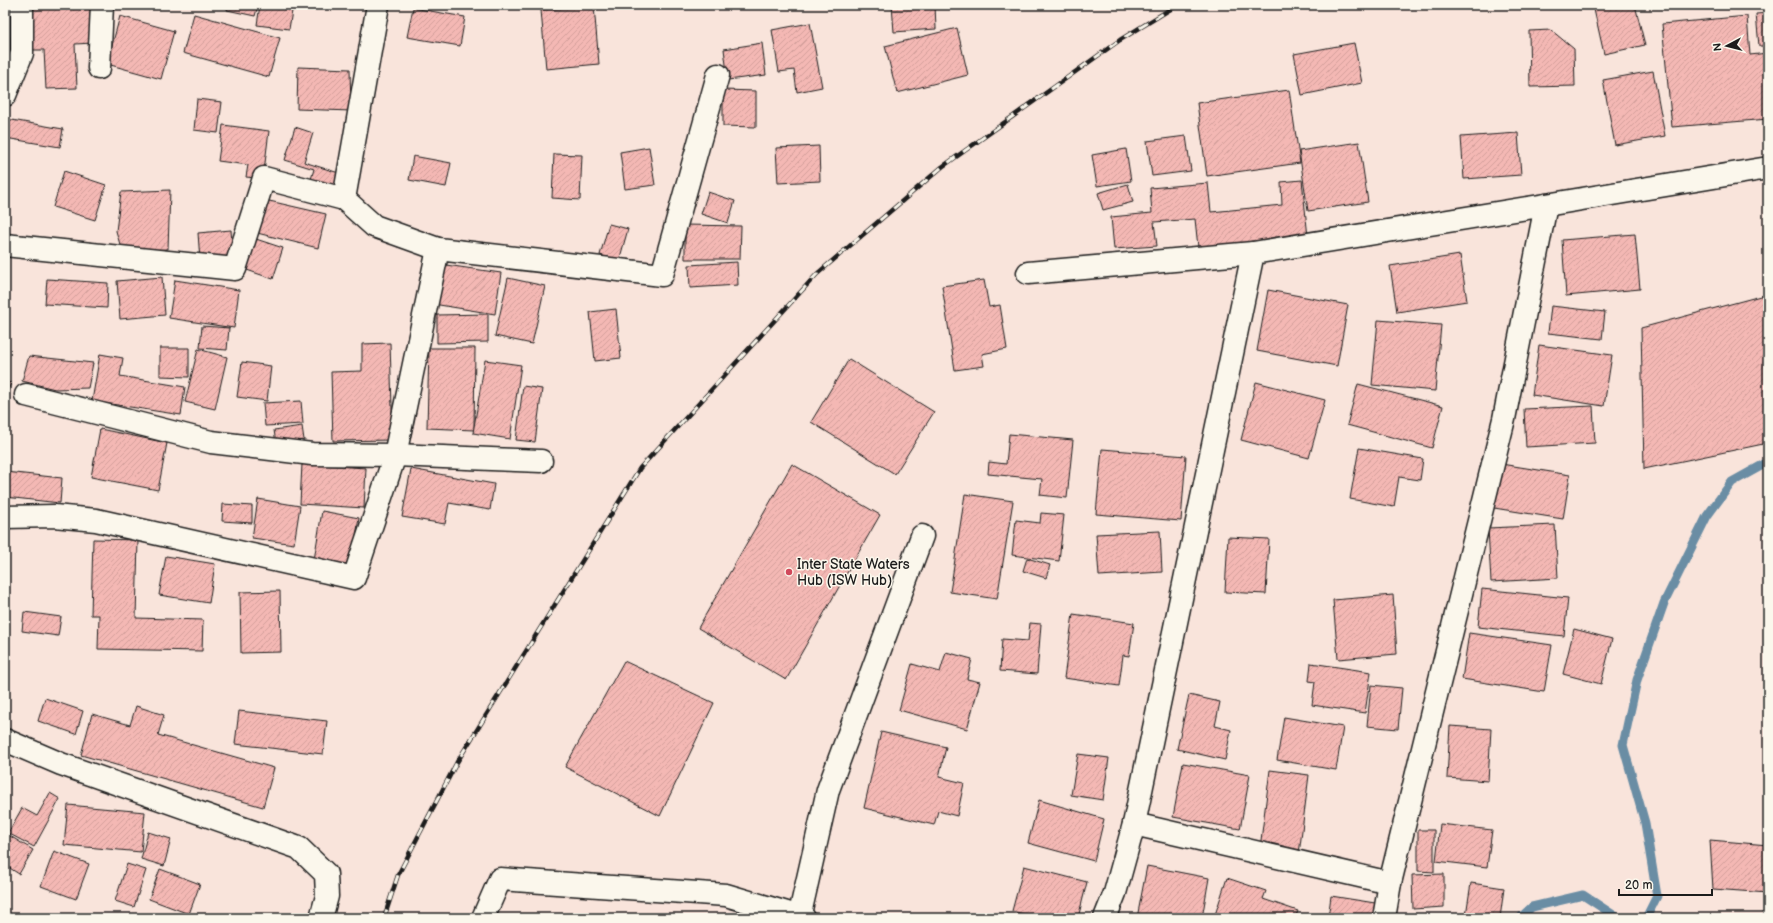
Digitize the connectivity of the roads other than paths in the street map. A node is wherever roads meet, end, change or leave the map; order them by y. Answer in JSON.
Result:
{"nodes":[{"id":1,"x":22,"y":5,"type":"edge"},
{"id":2,"x":102,"y":5,"type":"edge"},
{"id":3,"x":378,"y":5,"type":"edge"},
{"id":4,"x":99,"y":68,"type":"dead end"},
{"id":5,"x":718,"y":75,"type":"dead end"},
{"id":6,"x":5,"y":95,"type":"edge"},
{"id":7,"x":1768,"y":168,"type":"edge"},
{"id":8,"x":344,"y":199,"type":"junction"},
{"id":9,"x":1546,"y":205,"type":"junction"},
{"id":10,"x":5,"y":245,"type":"edge"},
{"id":11,"x":438,"y":249,"type":"junction"},
{"id":12,"x":1253,"y":254,"type":"junction"},
{"id":13,"x":1028,"y":273,"type":"dead end"},
{"id":14,"x":26,"y":395,"type":"dead end"},
{"id":15,"x":395,"y":455,"type":"junction"},
{"id":16,"x":541,"y":461,"type":"dead end"},
{"id":17,"x":5,"y":517,"type":"edge"},
{"id":18,"x":922,"y":536,"type":"dead end"},
{"id":19,"x":5,"y":740,"type":"edge"},
{"id":20,"x":1134,"y":824,"type":"junction"},
{"id":21,"x":1390,"y":883,"type":"junction"},
{"id":22,"x":321,"y":918,"type":"edge"},
{"id":23,"x":483,"y":918,"type":"edge"},
{"id":24,"x":801,"y":918,"type":"edge"},
{"id":25,"x":1106,"y":918,"type":"edge"},
{"id":26,"x":1384,"y":918,"type":"edge"}],
"edges":[{"from":1,"to":6,"type":"street"},
{"from":2,"to":4,"type":"street"},
{"from":3,"to":8,"type":"street"},
{"from":5,"to":11,"type":"street"},
{"from":7,"to":9,"type":"street"},
{"from":8,"to":10,"type":"street"},
{"from":8,"to":11,"type":"street"},
{"from":9,"to":12,"type":"street"},
{"from":9,"to":21,"type":"street"},
{"from":11,"to":15,"type":"street"},
{"from":12,"to":13,"type":"street"},
{"from":12,"to":20,"type":"street"},
{"from":14,"to":15,"type":"street"},
{"from":15,"to":16,"type":"street"},
{"from":15,"to":17,"type":"street"},
{"from":18,"to":24,"type":"street"},
{"from":19,"to":22,"type":"street"},
{"from":20,"to":21,"type":"street"},
{"from":20,"to":25,"type":"street"},
{"from":21,"to":26,"type":"street"},
{"from":23,"to":24,"type":"street"}]}
